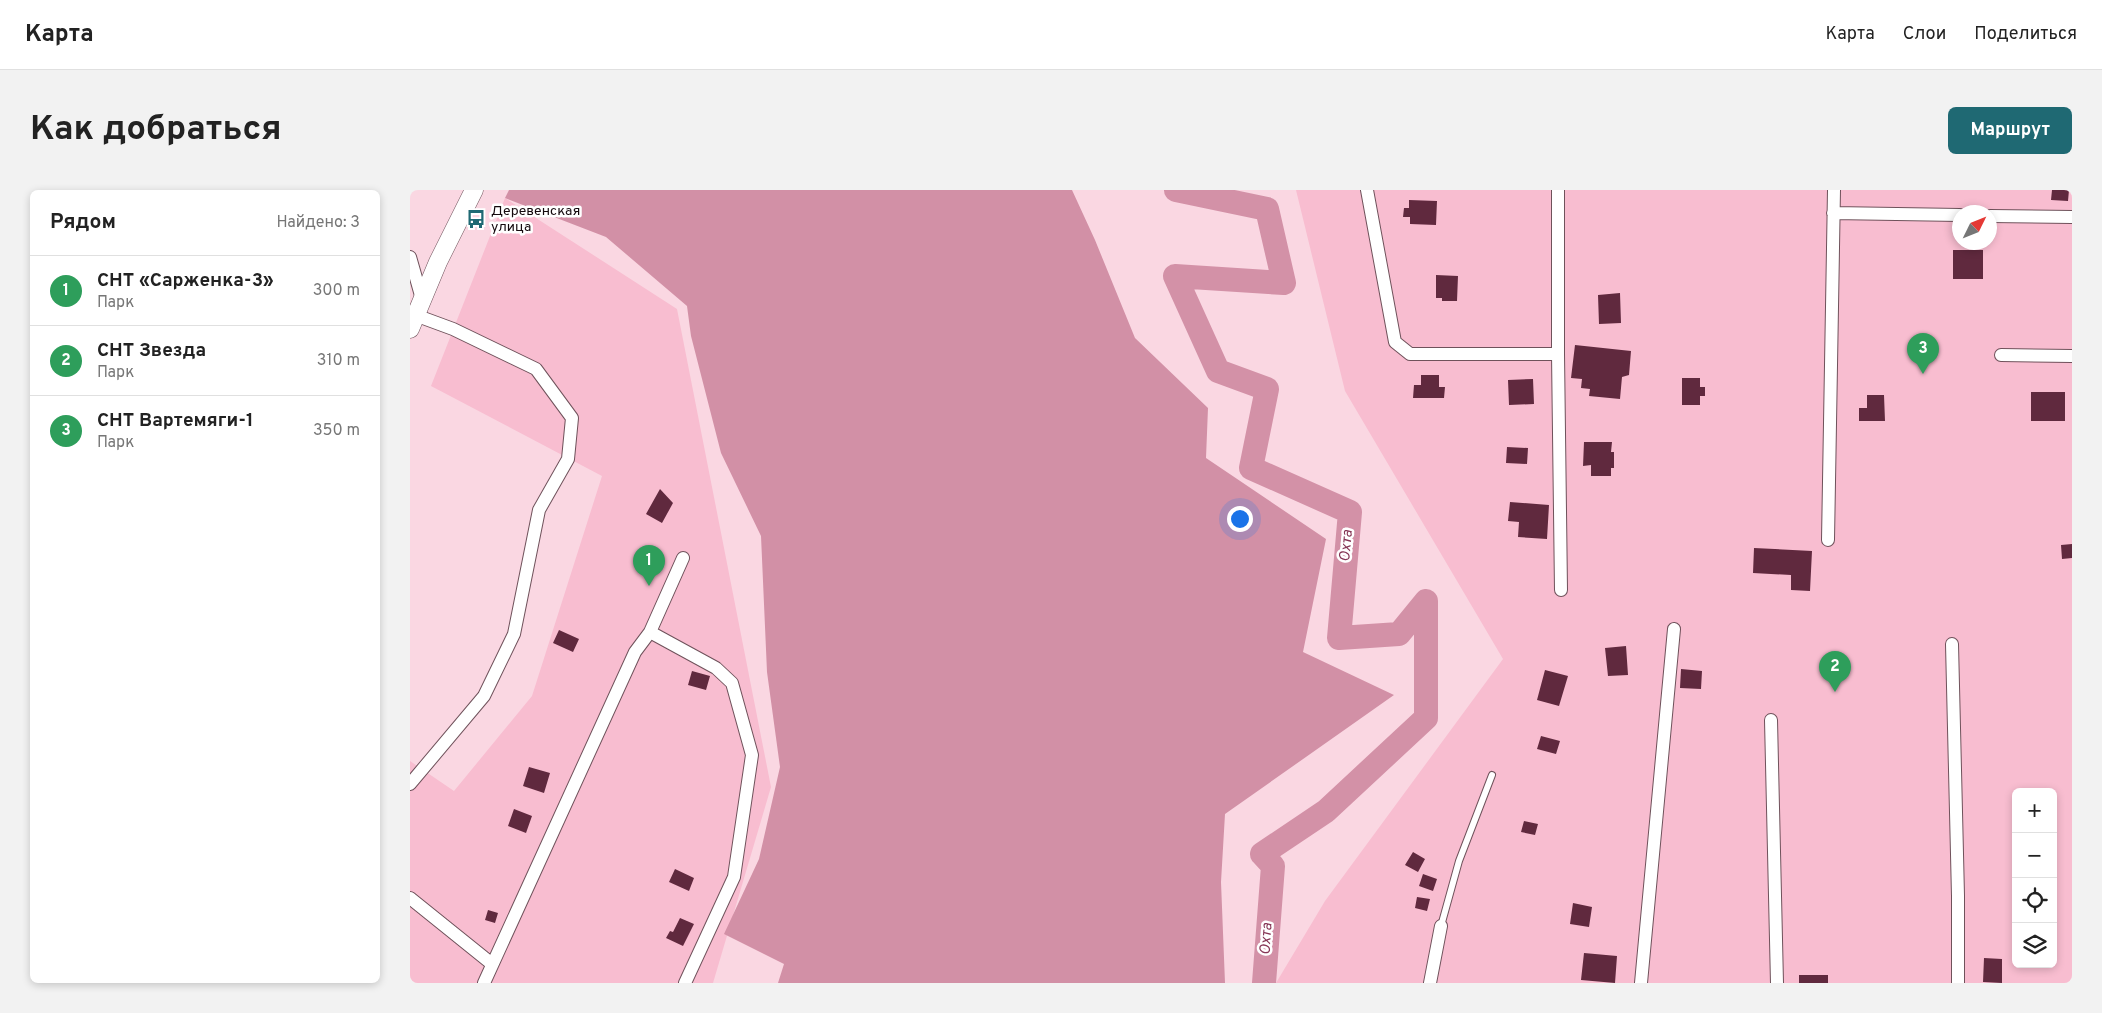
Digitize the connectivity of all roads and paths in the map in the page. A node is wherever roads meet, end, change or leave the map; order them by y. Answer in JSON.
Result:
{"nodes":[{"id":1,"x":474,"y":190,"type":"edge"},
{"id":2,"x":1367,"y":190,"type":"edge"},
{"id":3,"x":1558,"y":190,"type":"edge"},
{"id":4,"x":1834,"y":190,"type":"edge"},
{"id":5,"x":1833,"y":213,"type":"junction"},
{"id":6,"x":1952,"y":215,"type":"edge"},
{"id":7,"x":1997,"y":216,"type":"edge"},
{"id":8,"x":2072,"y":217,"type":"edge"},
{"id":9,"x":410,"y":257,"type":"edge"},
{"id":10,"x":422,"y":298,"type":"junction"},
{"id":11,"x":412,"y":322,"type":"edge"},
{"id":12,"x":1558,"y":354,"type":"junction"},
{"id":13,"x":2001,"y":355,"type":"dead end"},
{"id":14,"x":2072,"y":356,"type":"edge"},
{"id":15,"x":1828,"y":540,"type":"dead end"},
{"id":16,"x":683,"y":558,"type":"dead end"},
{"id":17,"x":1561,"y":590,"type":"dead end"},
{"id":18,"x":1674,"y":629,"type":"dead end"},
{"id":19,"x":650,"y":632,"type":"junction"},
{"id":20,"x":1952,"y":644,"type":"dead end"},
{"id":21,"x":1771,"y":720,"type":"dead end"},
{"id":22,"x":1492,"y":775,"type":"dead end"},
{"id":23,"x":410,"y":784,"type":"edge"},
{"id":24,"x":410,"y":898,"type":"edge"},
{"id":25,"x":1441,"y":926,"type":"joint"},
{"id":26,"x":492,"y":964,"type":"junction"},
{"id":27,"x":484,"y":983,"type":"edge"},
{"id":28,"x":686,"y":983,"type":"edge"},
{"id":29,"x":1430,"y":983,"type":"edge"},
{"id":30,"x":1641,"y":983,"type":"edge"},
{"id":31,"x":1777,"y":983,"type":"edge"},
{"id":32,"x":1958,"y":983,"type":"edge"}],
"edges":[{"from":1,"to":10,"type":"main road"},
{"from":2,"to":12,"type":"street"},
{"from":3,"to":12,"type":"street"},
{"from":4,"to":5,"type":"street"},
{"from":5,"to":6,"type":"street"},
{"from":5,"to":15,"type":"street"},
{"from":7,"to":8,"type":"street"},
{"from":9,"to":10,"type":"street"},
{"from":10,"to":11,"type":"main road"},
{"from":11,"to":23,"type":"street"},
{"from":12,"to":17,"type":"street"},
{"from":13,"to":14,"type":"street"},
{"from":16,"to":19,"type":"street"},
{"from":18,"to":30,"type":"street"},
{"from":19,"to":26,"type":"street"},
{"from":19,"to":28,"type":"street"},
{"from":20,"to":32,"type":"street"},
{"from":21,"to":31,"type":"street"},
{"from":22,"to":25,"type":"lane"},
{"from":24,"to":26,"type":"street"},
{"from":25,"to":29,"type":"street"},
{"from":26,"to":27,"type":"street"}]}
